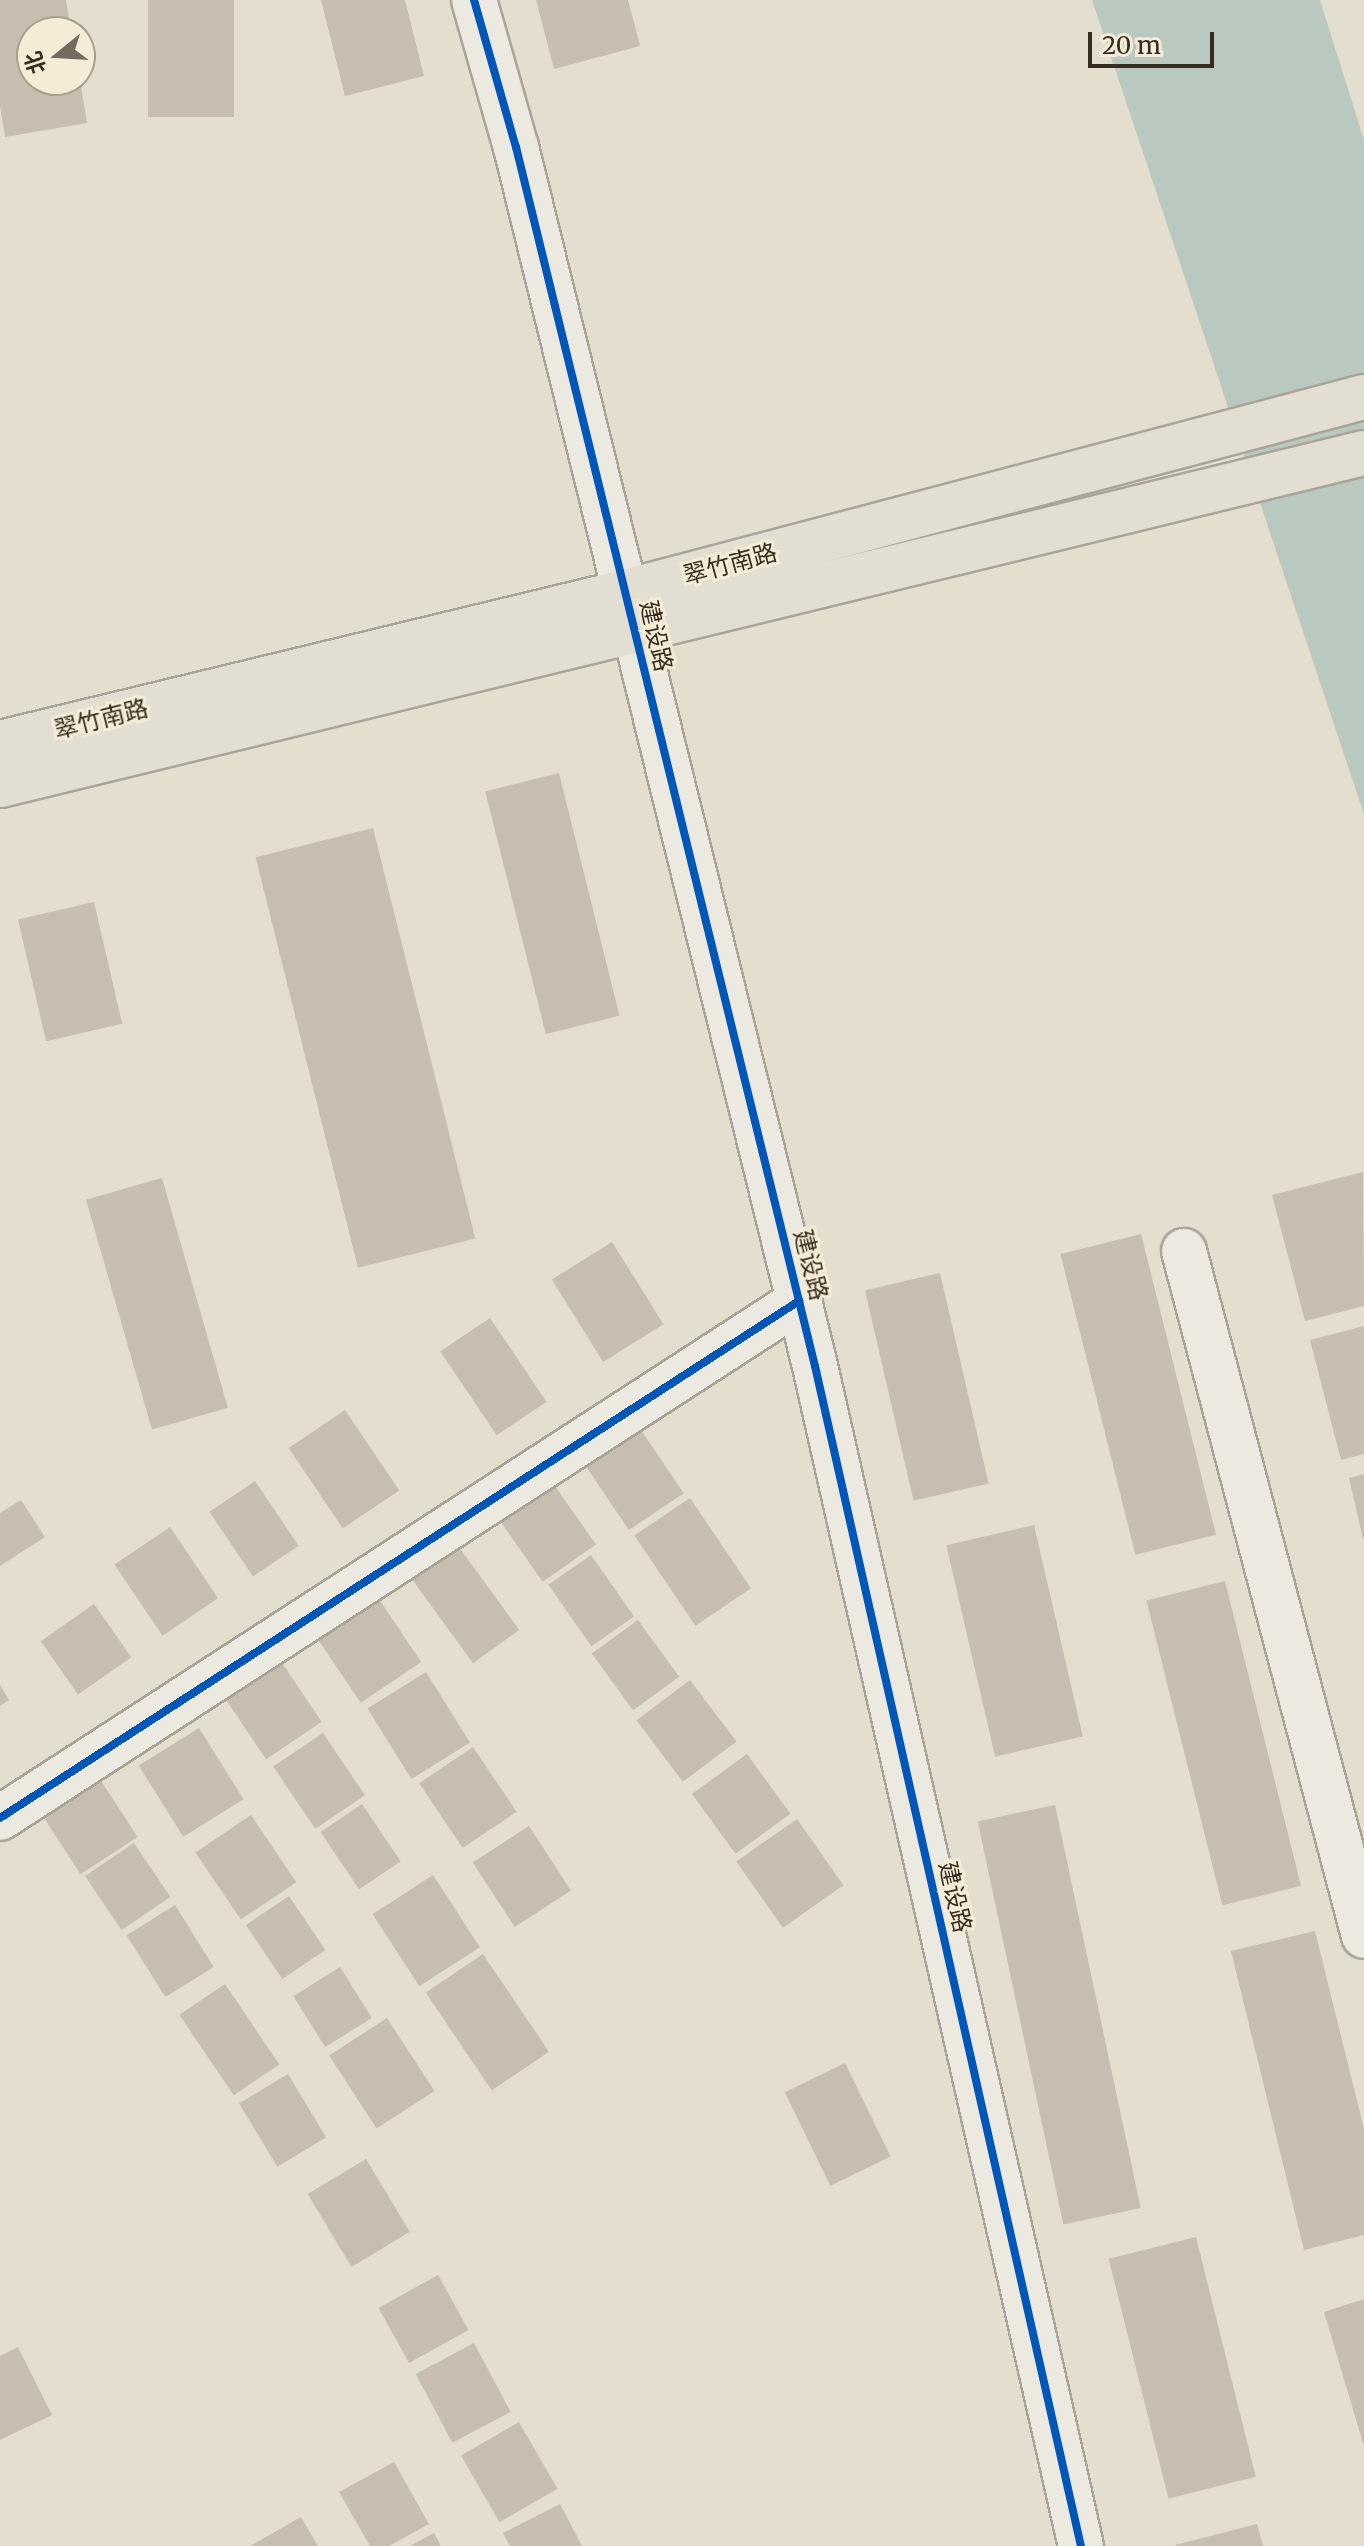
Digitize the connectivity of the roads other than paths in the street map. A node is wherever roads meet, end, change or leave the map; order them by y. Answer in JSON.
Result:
{"nodes":[{"id":1,"x":474,"y":0,"type":"edge"},
{"id":2,"x":1364,"y":397,"type":"edge"},
{"id":3,"x":1364,"y":453,"type":"edge"},
{"id":4,"x":630,"y":612,"type":"junction"},
{"id":5,"x":0,"y":743,"type":"edge"},
{"id":6,"x":0,"y":785,"type":"edge"},
{"id":7,"x":1184,"y":1251,"type":"dead end"},
{"id":8,"x":799,"y":1301,"type":"junction"},
{"id":9,"x":0,"y":1818,"type":"edge"},
{"id":10,"x":1364,"y":1936,"type":"edge"},
{"id":11,"x":1081,"y":2546,"type":"edge"}],
"edges":[{"from":1,"to":4,"type":"street","name":"建设路"},
{"from":2,"to":4,"type":"main road","name":"翠竹南路"},
{"from":3,"to":4,"type":"main road","name":"翠竹南路"},
{"from":4,"to":5,"type":"main road","name":"翠竹南路"},
{"from":4,"to":6,"type":"main road","name":"翠竹南路"},
{"from":4,"to":8,"type":"street","name":"建设路"},
{"from":7,"to":10,"type":"street"},
{"from":8,"to":9,"type":"street"},
{"from":8,"to":11,"type":"street","name":"建设路"}]}
